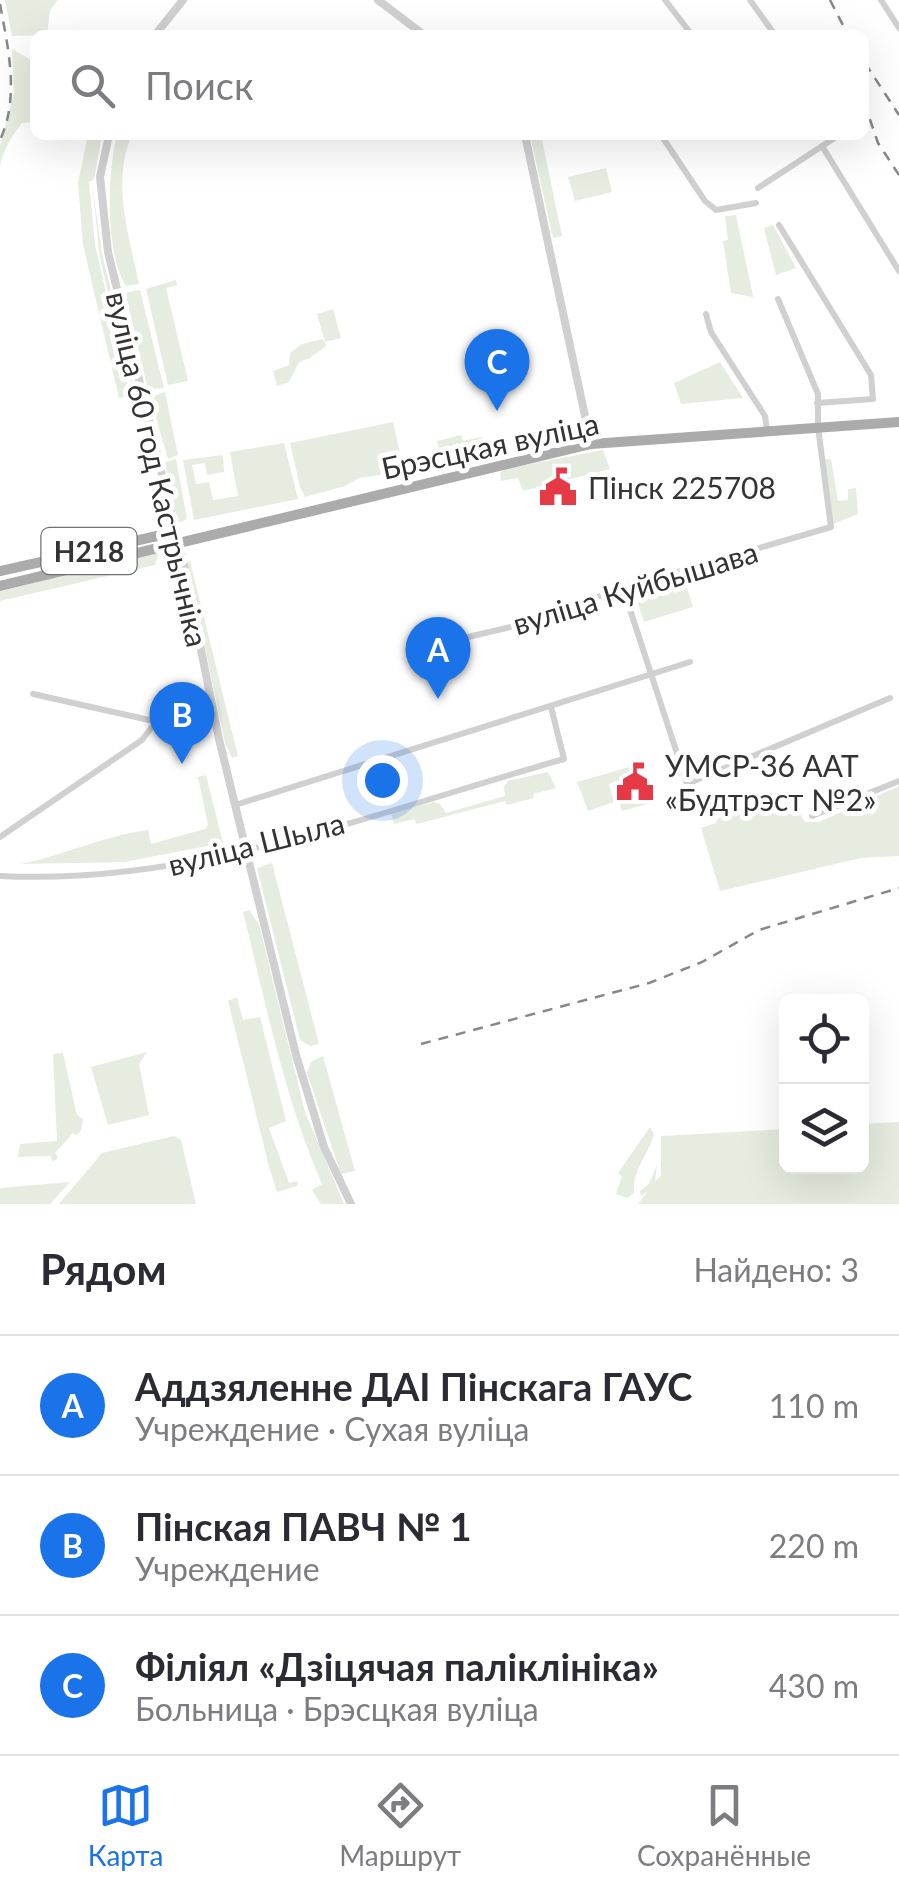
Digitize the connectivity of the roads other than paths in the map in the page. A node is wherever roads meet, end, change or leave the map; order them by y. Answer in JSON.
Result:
{"nodes":[{"id":1,"x":183,"y":0,"type":"edge"},
{"id":2,"x":378,"y":0,"type":"edge"},
{"id":3,"x":665,"y":0,"type":"edge"},
{"id":4,"x":750,"y":0,"type":"edge"},
{"id":5,"x":881,"y":0,"type":"edge"},
{"id":6,"x":899,"y":28,"type":"edge"},
{"id":7,"x":159,"y":30,"type":"edge"},
{"id":8,"x":417,"y":30,"type":"edge"},
{"id":9,"x":688,"y":30,"type":"edge"},
{"id":10,"x":771,"y":30,"type":"edge"},
{"id":11,"x":108,"y":140,"type":"edge"},
{"id":12,"x":526,"y":140,"type":"edge"},
{"id":13,"x":664,"y":140,"type":"edge"},
{"id":14,"x":831,"y":140,"type":"edge"},
{"id":15,"x":822,"y":146,"type":"junction"},
{"id":16,"x":758,"y":188,"type":"dead end"},
{"id":17,"x":756,"y":203,"type":"dead end"},
{"id":18,"x":779,"y":225,"type":"dead end"},
{"id":19,"x":899,"y":272,"type":"edge"},
{"id":20,"x":778,"y":298,"type":"dead end"},
{"id":21,"x":706,"y":314,"type":"dead end"},
{"id":22,"x":818,"y":403,"type":"junction"},
{"id":23,"x":899,"y":422,"type":"edge"},
{"id":24,"x":818,"y":427,"type":"junction"},
{"id":25,"x":767,"y":431,"type":"junction"},
{"id":26,"x":590,"y":444,"type":"junction"},
{"id":27,"x":178,"y":543,"type":"junction"},
{"id":28,"x":0,"y":571,"type":"edge"},
{"id":29,"x":0,"y":586,"type":"edge"},
{"id":30,"x":623,"y":588,"type":"junction"},
{"id":31,"x":438,"y":644,"type":"dead end"},
{"id":32,"x":690,"y":662,"type":"dead end"},
{"id":33,"x":650,"y":674,"type":"junction"},
{"id":34,"x":180,"y":690,"type":"dead end"},
{"id":35,"x":33,"y":694,"type":"dead end"},
{"id":36,"x":890,"y":698,"type":"dead end"},
{"id":37,"x":551,"y":707,"type":"junction"},
{"id":38,"x":158,"y":722,"type":"junction"},
{"id":39,"x":899,"y":780,"type":"edge"},
{"id":40,"x":235,"y":805,"type":"junction"},
{"id":41,"x":812,"y":816,"type":"dead end"},
{"id":42,"x":0,"y":838,"type":"edge"},
{"id":43,"x":247,"y":850,"type":"junction"},
{"id":44,"x":0,"y":876,"type":"edge"},
{"id":45,"x":351,"y":1204,"type":"edge"}],
"edges":[{"from":1,"to":7,"type":"street"},
{"from":2,"to":8,"type":"street"},
{"from":3,"to":9,"type":"street"},
{"from":4,"to":10,"type":"street"},
{"from":5,"to":6,"type":"street"},
{"from":11,"to":27,"type":"street","name":"вуліца 60 год Кастрычніка"},
{"from":12,"to":26,"type":"street"},
{"from":13,"to":17,"type":"street"},
{"from":14,"to":15,"type":"street"},
{"from":15,"to":16,"type":"street"},
{"from":15,"to":19,"type":"street"},
{"from":18,"to":22,"type":"street"},
{"from":20,"to":22,"type":"street"},
{"from":21,"to":25,"type":"street"},
{"from":22,"to":24,"type":"street"},
{"from":23,"to":24,"type":"main road","name":"Брэсцкая вуліца","number":"Н218"},
{"from":24,"to":25,"type":"main road","name":"Брэсцкая вуліца","number":"Н218"},
{"from":24,"to":30,"type":"street","name":"вуліца Куйбышава"},
{"from":25,"to":26,"type":"main road","name":"Брэсцкая вуліца","number":"Н218"},
{"from":26,"to":27,"type":"main road","name":"Брэсцкая вуліца","number":"Н218"},
{"from":27,"to":28,"type":"main road","name":"Брэсцкая вуліца","number":"Н218"},
{"from":27,"to":29,"type":"main road","name":"Брэсцкая вуліца","number":"Н218"},
{"from":27,"to":40,"type":"street","name":"вуліца 60 год Кастрычніка"},
{"from":30,"to":31,"type":"street","name":"вуліца Куйбышава"},
{"from":30,"to":33,"type":"street"},
{"from":32,"to":33,"type":"street"},
{"from":33,"to":36,"type":"street"},
{"from":33,"to":37,"type":"street"},
{"from":34,"to":38,"type":"street"},
{"from":35,"to":38,"type":"street"},
{"from":37,"to":40,"type":"street"},
{"from":37,"to":43,"type":"street","name":"вуліца Шыла"},
{"from":38,"to":42,"type":"street"},
{"from":39,"to":41,"type":"street"},
{"from":40,"to":43,"type":"street","name":"вуліца 60 год Кастрычніка"},
{"from":43,"to":44,"type":"street","name":"вуліца Шыла"},
{"from":43,"to":45,"type":"street","name":"вуліца 60 год Кастрычніка"}]}
